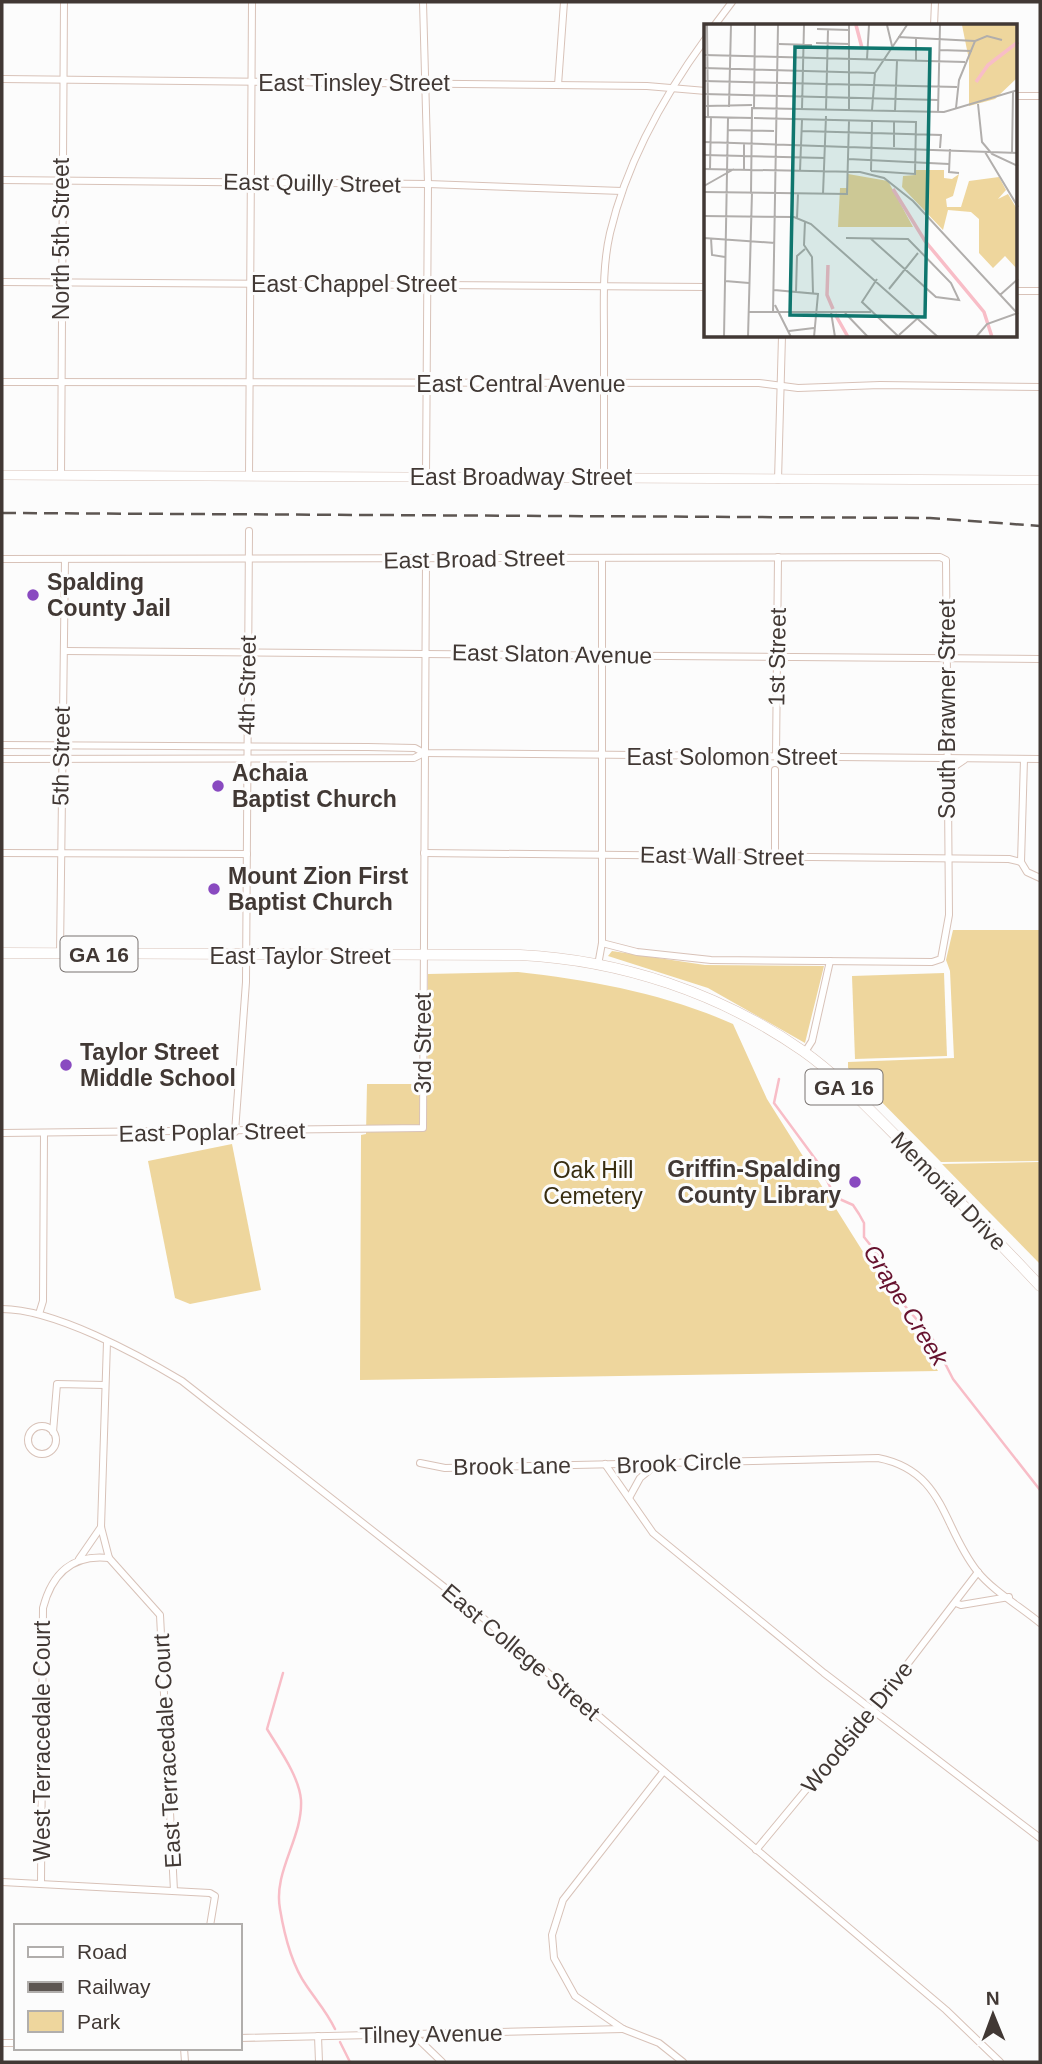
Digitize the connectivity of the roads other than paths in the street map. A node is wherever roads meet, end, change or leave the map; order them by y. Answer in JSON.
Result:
{"nodes":[{"id":1,"x":64,"y":2,"type":"edge"},
{"id":2,"x":252,"y":2,"type":"edge"},
{"id":3,"x":423,"y":2,"type":"edge"},
{"id":4,"x":564,"y":2,"type":"edge"},
{"id":5,"x":732,"y":2,"type":"edge"},
{"id":6,"x":935,"y":2,"type":"edge"},
{"id":7,"x":716,"y":24,"type":"edge"},
{"id":8,"x":934,"y":24,"type":"edge"},
{"id":9,"x":704,"y":41,"type":"edge"},
{"id":10,"x":2,"y":79,"type":"edge"},
{"id":11,"x":61,"y":79,"type":"junction"},
{"id":12,"x":251,"y":83,"type":"junction"},
{"id":13,"x":427,"y":84,"type":"junction"},
{"id":14,"x":558,"y":85,"type":"junction"},
{"id":15,"x":669,"y":88,"type":"junction"},
{"id":16,"x":704,"y":91,"type":"edge"},
{"id":17,"x":1018,"y":96,"type":"edge"},
{"id":18,"x":1040,"y":96,"type":"edge"},
{"id":19,"x":2,"y":180,"type":"edge"},
{"id":20,"x":61,"y":180,"type":"junction"},
{"id":21,"x":253,"y":182,"type":"junction"},
{"id":22,"x":428,"y":184,"type":"junction"},
{"id":23,"x":622,"y":191,"type":"junction"},
{"id":24,"x":2,"y":282,"type":"edge"},
{"id":25,"x":62,"y":282,"type":"junction"},
{"id":26,"x":252,"y":283,"type":"junction"},
{"id":27,"x":428,"y":284,"type":"junction"},
{"id":28,"x":604,"y":285,"type":"junction"},
{"id":29,"x":704,"y":286,"type":"edge"},
{"id":30,"x":1018,"y":291,"type":"edge"},
{"id":31,"x":1040,"y":291,"type":"edge"},
{"id":32,"x":782,"y":338,"type":"edge"},
{"id":33,"x":2,"y":382,"type":"edge"},
{"id":34,"x":61,"y":383,"type":"junction"},
{"id":35,"x":249,"y":383,"type":"junction"},
{"id":36,"x":427,"y":384,"type":"junction"},
{"id":37,"x":604,"y":384,"type":"junction"},
{"id":38,"x":780,"y":386,"type":"junction"},
{"id":39,"x":1040,"y":387,"type":"edge"},
{"id":40,"x":2,"y":475,"type":"edge"},
{"id":41,"x":61,"y":476,"type":"junction"},
{"id":42,"x":249,"y":476,"type":"junction"},
{"id":43,"x":426,"y":476,"type":"junction"},
{"id":44,"x":604,"y":478,"type":"junction"},
{"id":45,"x":778,"y":480,"type":"junction"},
{"id":46,"x":1040,"y":480,"type":"edge"},
{"id":47,"x":249,"y":531,"type":"dead end"},
{"id":48,"x":778,"y":557,"type":"junction"},
{"id":49,"x":602,"y":558,"type":"junction"},
{"id":50,"x":2,"y":559,"type":"edge"},
{"id":51,"x":65,"y":559,"type":"junction"},
{"id":52,"x":426,"y":560,"type":"junction"},
{"id":53,"x":946,"y":560,"type":"joint"},
{"id":54,"x":248,"y":561,"type":"junction"},
{"id":55,"x":65,"y":651,"type":"junction"},
{"id":56,"x":247,"y":652,"type":"junction"},
{"id":57,"x":425,"y":652,"type":"junction"},
{"id":58,"x":603,"y":655,"type":"junction"},
{"id":59,"x":776,"y":656,"type":"junction"},
{"id":60,"x":947,"y":657,"type":"junction"},
{"id":61,"x":1040,"y":659,"type":"edge"},
{"id":62,"x":2,"y":745,"type":"edge"},
{"id":63,"x":61,"y":746,"type":"junction"},
{"id":64,"x":246,"y":747,"type":"junction"},
{"id":65,"x":424,"y":753,"type":"junction"},
{"id":66,"x":601,"y":756,"type":"junction"},
{"id":67,"x":776,"y":756,"type":"junction"},
{"id":68,"x":246,"y":758,"type":"junction"},
{"id":69,"x":2,"y":759,"type":"edge"},
{"id":70,"x":61,"y":759,"type":"junction"},
{"id":71,"x":945,"y":759,"type":"junction"},
{"id":72,"x":965,"y":759,"type":"junction"},
{"id":73,"x":1024,"y":759,"type":"junction"},
{"id":74,"x":1040,"y":759,"type":"edge"},
{"id":75,"x":775,"y":770,"type":"dead end"},
{"id":76,"x":945,"y":773,"type":"junction"},
{"id":77,"x":2,"y":853,"type":"edge"},
{"id":78,"x":60,"y":853,"type":"junction"},
{"id":79,"x":424,"y":853,"type":"junction"},
{"id":80,"x":247,"y":854,"type":"junction"},
{"id":81,"x":601,"y":855,"type":"junction"},
{"id":82,"x":775,"y":857,"type":"junction"},
{"id":83,"x":947,"y":858,"type":"junction"},
{"id":84,"x":1021,"y":862,"type":"junction"},
{"id":85,"x":1040,"y":878,"type":"edge"},
{"id":86,"x":602,"y":943,"type":"junction"},
{"id":87,"x":2,"y":953,"type":"edge"},
{"id":88,"x":60,"y":953,"type":"junction"},
{"id":89,"x":246,"y":957,"type":"junction"},
{"id":90,"x":424,"y":957,"type":"junction"},
{"id":91,"x":830,"y":961,"type":"junction"},
{"id":92,"x":598,"y":965,"type":"junction"},
{"id":93,"x":804,"y":1052,"type":"junction"},
{"id":94,"x":423,"y":1128,"type":"joint"},
{"id":95,"x":235,"y":1132,"type":"junction"},
{"id":96,"x":2,"y":1133,"type":"edge"},
{"id":97,"x":44,"y":1133,"type":"junction"},
{"id":98,"x":1040,"y":1286,"type":"edge"},
{"id":99,"x":2,"y":1309,"type":"edge"},
{"id":100,"x":39,"y":1314,"type":"junction"},
{"id":101,"x":107,"y":1342,"type":"junction"},
{"id":102,"x":105,"y":1385,"type":"junction"},
{"id":103,"x":53,"y":1432,"type":"junction"},
{"id":104,"x":420,"y":1463,"type":"dead end"},
{"id":105,"x":659,"y":1463,"type":"junction"},
{"id":106,"x":605,"y":1464,"type":"junction"},
{"id":107,"x":629,"y":1498,"type":"junction"},
{"id":108,"x":101,"y":1527,"type":"junction"},
{"id":109,"x":109,"y":1558,"type":"junction"},
{"id":110,"x":79,"y":1559,"type":"junction"},
{"id":111,"x":978,"y":1572,"type":"junction"},
{"id":112,"x":1009,"y":1597,"type":"junction"},
{"id":113,"x":956,"y":1603,"type":"junction"},
{"id":114,"x":1040,"y":1623,"type":"edge"},
{"id":115,"x":873,"y":1709,"type":"junction"},
{"id":116,"x":663,"y":1772,"type":"junction"},
{"id":117,"x":1040,"y":1838,"type":"edge"},
{"id":118,"x":756,"y":1850,"type":"junction"},
{"id":119,"x":2,"y":1882,"type":"edge"},
{"id":120,"x":41,"y":1884,"type":"junction"},
{"id":121,"x":174,"y":1891,"type":"junction"},
{"id":122,"x":210,"y":1924,"type":"edge"},
{"id":123,"x":623,"y":2029,"type":"junction"},
{"id":124,"x":414,"y":2035,"type":"junction"},
{"id":125,"x":318,"y":2036,"type":"junction"},
{"id":126,"x":242,"y":2038,"type":"edge"},
{"id":127,"x":995,"y":2061,"type":"edge"},
{"id":128,"x":319,"y":2062,"type":"edge"},
{"id":129,"x":442,"y":2062,"type":"edge"},
{"id":130,"x":683,"y":2062,"type":"edge"}],
"edges":[{"from":1,"to":11,"type":"street","name":"North 5th Street"},
{"from":2,"to":12,"type":"street"},
{"from":3,"to":13,"type":"street"},
{"from":4,"to":14,"type":"street"},
{"from":5,"to":7,"type":"street"},
{"from":6,"to":8,"type":"street"},
{"from":9,"to":15,"type":"street"},
{"from":10,"to":11,"type":"street","name":"East Tinsley Street"},
{"from":11,"to":12,"type":"street","name":"East Tinsley Street"},
{"from":11,"to":20,"type":"street","name":"North 5th Street"},
{"from":12,"to":13,"type":"street","name":"East Tinsley Street"},
{"from":12,"to":21,"type":"street"},
{"from":13,"to":14,"type":"street","name":"East Tinsley Street"},
{"from":13,"to":22,"type":"street"},
{"from":14,"to":15,"type":"street","name":"East Tinsley Street"},
{"from":15,"to":16,"type":"street","name":"East Tinsley Street"},
{"from":15,"to":23,"type":"street"},
{"from":17,"to":18,"type":"street"},
{"from":19,"to":20,"type":"street","name":"East Quilly Street"},
{"from":20,"to":21,"type":"street","name":"East Quilly Street"},
{"from":20,"to":25,"type":"street","name":"North 5th Street"},
{"from":21,"to":22,"type":"street","name":"East Quilly Street"},
{"from":21,"to":26,"type":"street"},
{"from":22,"to":23,"type":"street","name":"East Quilly Street"},
{"from":22,"to":27,"type":"street"},
{"from":23,"to":28,"type":"street"},
{"from":24,"to":25,"type":"street","name":"East Chappel Street"},
{"from":25,"to":26,"type":"street","name":"East Chappel Street"},
{"from":25,"to":34,"type":"street","name":"North 5th Street"},
{"from":26,"to":27,"type":"street","name":"East Chappel Street"},
{"from":26,"to":35,"type":"street"},
{"from":27,"to":28,"type":"street","name":"East Chappel Street"},
{"from":27,"to":36,"type":"street"},
{"from":28,"to":29,"type":"street","name":"East Chappel Street"},
{"from":28,"to":37,"type":"street"},
{"from":30,"to":31,"type":"street"},
{"from":32,"to":38,"type":"street"},
{"from":33,"to":34,"type":"street","name":"East Central Avenue"},
{"from":34,"to":35,"type":"street","name":"East Central Avenue"},
{"from":34,"to":41,"type":"street","name":"North 5th Street"},
{"from":35,"to":36,"type":"street","name":"East Central Avenue"},
{"from":35,"to":42,"type":"street"},
{"from":36,"to":37,"type":"street","name":"East Central Avenue"},
{"from":36,"to":43,"type":"street"},
{"from":37,"to":38,"type":"street","name":"East Central Avenue"},
{"from":37,"to":44,"type":"street"},
{"from":38,"to":39,"type":"street","name":"East Central Avenue"},
{"from":38,"to":45,"type":"street"},
{"from":40,"to":41,"type":"main road","name":"East Broadway Street"},
{"from":41,"to":42,"type":"main road","name":"East Broadway Street"},
{"from":42,"to":43,"type":"main road","name":"East Broadway Street"},
{"from":43,"to":44,"type":"main road","name":"East Broadway Street"},
{"from":44,"to":45,"type":"main road","name":"East Broadway Street"},
{"from":45,"to":46,"type":"main road","name":"East Broadway Street"},
{"from":47,"to":54,"type":"street","name":"4th Street"},
{"from":48,"to":49,"type":"street","name":"East Broad Street"},
{"from":48,"to":53,"type":"street","name":"East Broad Street"},
{"from":48,"to":59,"type":"street","name":"1st Street"},
{"from":49,"to":52,"type":"street","name":"East Broad Street"},
{"from":49,"to":58,"type":"street"},
{"from":50,"to":51,"type":"street","name":"East Broad Street"},
{"from":51,"to":54,"type":"street","name":"East Broad Street"},
{"from":51,"to":55,"type":"street","name":"5th Street"},
{"from":52,"to":54,"type":"street","name":"East Broad Street"},
{"from":52,"to":57,"type":"street","name":"3rd Street"},
{"from":53,"to":60,"type":"street","name":"South Brawner Street"},
{"from":54,"to":56,"type":"street","name":"4th Street"},
{"from":55,"to":56,"type":"street","name":"East Slaton Avenue"},
{"from":55,"to":63,"type":"street","name":"5th Street"},
{"from":56,"to":57,"type":"street","name":"East Slaton Avenue"},
{"from":56,"to":64,"type":"street","name":"4th Street"},
{"from":57,"to":58,"type":"street","name":"East Slaton Avenue"},
{"from":57,"to":65,"type":"street","name":"3rd Street"},
{"from":58,"to":59,"type":"street","name":"East Slaton Avenue"},
{"from":58,"to":66,"type":"street"},
{"from":59,"to":60,"type":"street","name":"East Slaton Avenue"},
{"from":59,"to":67,"type":"street","name":"1st Street"},
{"from":60,"to":61,"type":"street","name":"East Slaton Avenue"},
{"from":60,"to":71,"type":"street","name":"South Brawner Street"},
{"from":62,"to":63,"type":"street","name":"East Solomon Street"},
{"from":63,"to":64,"type":"street","name":"East Solomon Street"},
{"from":63,"to":70,"type":"street","name":"5th Street"},
{"from":64,"to":65,"type":"street","name":"East Solomon Street"},
{"from":64,"to":68,"type":"street","name":"4th Street"},
{"from":65,"to":66,"type":"street","name":"East Solomon Street"},
{"from":65,"to":68,"type":"street","name":"East Solomon Street"},
{"from":65,"to":79,"type":"street","name":"3rd Street"},
{"from":66,"to":67,"type":"street","name":"East Solomon Street"},
{"from":66,"to":81,"type":"street"},
{"from":67,"to":71,"type":"street","name":"East Solomon Street"},
{"from":68,"to":70,"type":"street","name":"East Solomon Street"},
{"from":68,"to":80,"type":"street","name":"4th Street"},
{"from":69,"to":70,"type":"street","name":"East Solomon Street"},
{"from":70,"to":78,"type":"street","name":"5th Street"},
{"from":71,"to":72,"type":"street","name":"East Solomon Street"},
{"from":71,"to":76,"type":"street","name":"South Brawner Street"},
{"from":72,"to":73,"type":"street","name":"East Solomon Street"},
{"from":72,"to":76,"type":"street"},
{"from":73,"to":74,"type":"street","name":"East Solomon Street"},
{"from":73,"to":84,"type":"street"},
{"from":75,"to":82,"type":"street"},
{"from":76,"to":83,"type":"street","name":"South Brawner Street"},
{"from":77,"to":78,"type":"street"},
{"from":78,"to":80,"type":"street"},
{"from":78,"to":88,"type":"street","name":"5th Street"},
{"from":79,"to":81,"type":"street","name":"East Wall Street"},
{"from":79,"to":90,"type":"street","name":"3rd Street"},
{"from":80,"to":89,"type":"street","name":"4th Street"},
{"from":81,"to":82,"type":"street","name":"East Wall Street"},
{"from":81,"to":86,"type":"street"},
{"from":82,"to":83,"type":"street","name":"East Wall Street"},
{"from":83,"to":84,"type":"street","name":"East Wall Street"},
{"from":83,"to":91,"type":"street","name":"South Brawner Street"},
{"from":84,"to":85,"type":"street"},
{"from":86,"to":91,"type":"street"},
{"from":86,"to":92,"type":"street"},
{"from":87,"to":88,"type":"main road","name":"East Taylor Street","number":"GA 16"},
{"from":88,"to":89,"type":"main road","name":"East Taylor Street","number":"GA 16"},
{"from":89,"to":90,"type":"main road","name":"East Taylor Street","number":"GA 16"},
{"from":89,"to":95,"type":"street","name":"4th Street"},
{"from":90,"to":92,"type":"main road","name":"East Taylor Street","number":"GA 16"},
{"from":90,"to":94,"type":"street","name":"3rd Street"},
{"from":91,"to":93,"type":"street"},
{"from":92,"to":93,"type":"main road","name":"Memorial Drive","number":"GA 16"},
{"from":93,"to":98,"type":"main road","name":"Memorial Drive","number":"GA 16"},
{"from":94,"to":95,"type":"street","name":"East Poplar Street"},
{"from":95,"to":97,"type":"street","name":"East Poplar Street"},
{"from":96,"to":97,"type":"street","name":"East Poplar Street"},
{"from":97,"to":100,"type":"street"},
{"from":99,"to":100,"type":"street","name":"East College Street"},
{"from":100,"to":101,"type":"street","name":"East College Street"},
{"from":101,"to":102,"type":"street"},
{"from":101,"to":116,"type":"street","name":"East College Street"},
{"from":102,"to":103,"type":"street"},
{"from":102,"to":108,"type":"street"},
{"from":103,"to":103,"type":"street"},
{"from":104,"to":106,"type":"street","name":"Brook Lane"},
{"from":105,"to":106,"type":"street","name":"Brook Circle"},
{"from":105,"to":107,"type":"street"},
{"from":105,"to":111,"type":"street","name":"Brook Circle"},
{"from":106,"to":107,"type":"street","name":"Brook Circle"},
{"from":107,"to":115,"type":"street","name":"Brook Circle"},
{"from":108,"to":109,"type":"street"},
{"from":108,"to":110,"type":"street","name":"West Terracedale Court"},
{"from":109,"to":110,"type":"street"},
{"from":109,"to":121,"type":"street","name":"East Terracedale Court"},
{"from":110,"to":120,"type":"street","name":"West Terracedale Court"},
{"from":111,"to":112,"type":"street","name":"Brook Circle"},
{"from":111,"to":113,"type":"street","name":"Woodside Drive"},
{"from":112,"to":113,"type":"street"},
{"from":112,"to":114,"type":"street","name":"Brook Circle"},
{"from":113,"to":115,"type":"street","name":"Woodside Drive"},
{"from":115,"to":117,"type":"street","name":"Brook Circle"},
{"from":115,"to":118,"type":"street","name":"Woodside Drive"},
{"from":116,"to":118,"type":"street","name":"East College Street"},
{"from":116,"to":123,"type":"street"},
{"from":118,"to":127,"type":"street","name":"East College Street"},
{"from":119,"to":120,"type":"street"},
{"from":120,"to":121,"type":"street"},
{"from":121,"to":122,"type":"street"},
{"from":123,"to":124,"type":"street","name":"Tilney Avenue"},
{"from":123,"to":130,"type":"street"},
{"from":124,"to":125,"type":"street","name":"Tilney Avenue"},
{"from":124,"to":129,"type":"street"},
{"from":125,"to":126,"type":"street","name":"Tilney Avenue"},
{"from":125,"to":128,"type":"street"}]}
